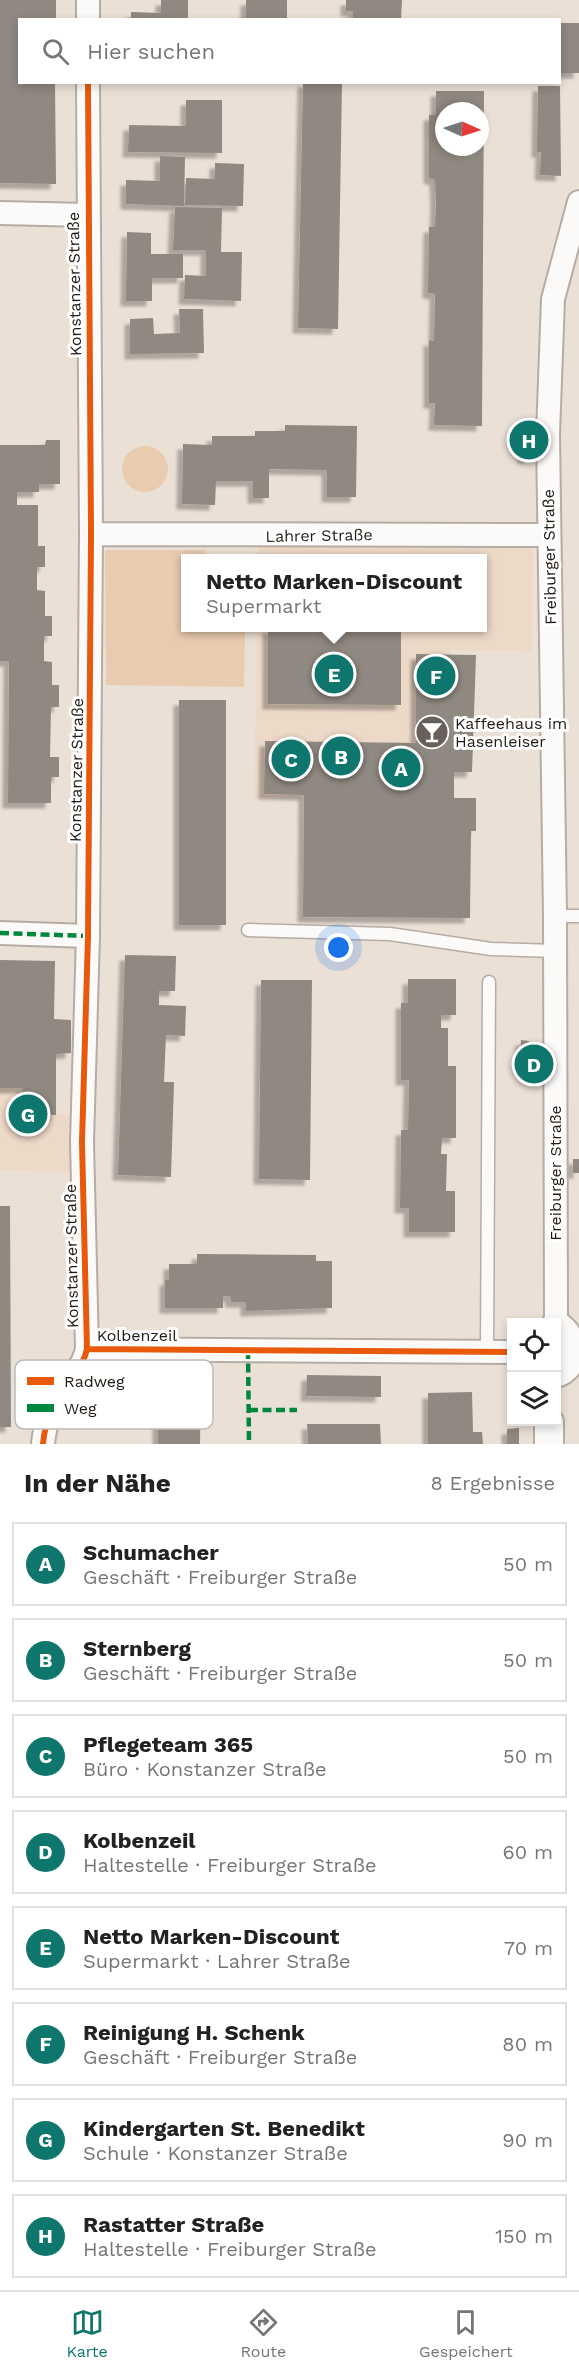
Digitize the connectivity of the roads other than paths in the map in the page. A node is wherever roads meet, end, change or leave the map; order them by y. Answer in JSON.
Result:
{"nodes":[{"id":1,"x":88,"y":0,"type":"edge"},
{"id":2,"x":88,"y":18,"type":"edge"},
{"id":3,"x":88,"y":84,"type":"edge"},
{"id":4,"x":579,"y":202,"type":"edge"},
{"id":5,"x":0,"y":213,"type":"edge"},
{"id":6,"x":87,"y":215,"type":"junction"},
{"id":7,"x":91,"y":534,"type":"junction"},
{"id":8,"x":548,"y":535,"type":"junction"},
{"id":9,"x":555,"y":916,"type":"junction"},
{"id":10,"x":579,"y":916,"type":"edge"},
{"id":11,"x":248,"y":930,"type":"dead end"},
{"id":12,"x":0,"y":933,"type":"edge"},
{"id":13,"x":88,"y":936,"type":"junction"},
{"id":14,"x":555,"y":951,"type":"junction"},
{"id":15,"x":489,"y":982,"type":"dead end"},
{"id":16,"x":556,"y":1318,"type":"edge"},
{"id":17,"x":561,"y":1329,"type":"edge"},
{"id":18,"x":87,"y":1349,"type":"junction"},
{"id":19,"x":487,"y":1352,"type":"junction"},
{"id":20,"x":507,"y":1352,"type":"edge"},
{"id":21,"x":570,"y":1358,"type":"edge"},
{"id":22,"x":85,"y":1360,"type":"edge"},
{"id":23,"x":549,"y":1426,"type":"edge"},
{"id":24,"x":44,"y":1429,"type":"edge"},
{"id":25,"x":43,"y":1444,"type":"edge"},
{"id":26,"x":549,"y":1444,"type":"edge"}],
"edges":[{"from":1,"to":2,"type":"street"},
{"from":3,"to":6,"type":"street","name":"Konstanzer Straße"},
{"from":4,"to":8,"type":"street","name":"Freiburger Straße"},
{"from":5,"to":6,"type":"street"},
{"from":6,"to":7,"type":"street","name":"Konstanzer Straße"},
{"from":7,"to":8,"type":"street","name":"Lahrer Straße"},
{"from":7,"to":13,"type":"street","name":"Konstanzer Straße"},
{"from":8,"to":9,"type":"street","name":"Freiburger Straße"},
{"from":9,"to":10,"type":"lane"},
{"from":9,"to":14,"type":"street","name":"Freiburger Straße"},
{"from":11,"to":14,"type":"lane"},
{"from":12,"to":13,"type":"street"},
{"from":13,"to":18,"type":"street","name":"Konstanzer Straße"},
{"from":14,"to":16,"type":"street","name":"Freiburger Straße"},
{"from":15,"to":19,"type":"lane"},
{"from":17,"to":21,"type":"street"},
{"from":18,"to":19,"type":"street","name":"Kolbenzeil"},
{"from":18,"to":22,"type":"street","name":"Konstanzer Straße"},
{"from":19,"to":20,"type":"street","name":"Kolbenzeil"},
{"from":23,"to":26,"type":"street"},
{"from":24,"to":25,"type":"street","name":"Konstanzer Straße"}]}
